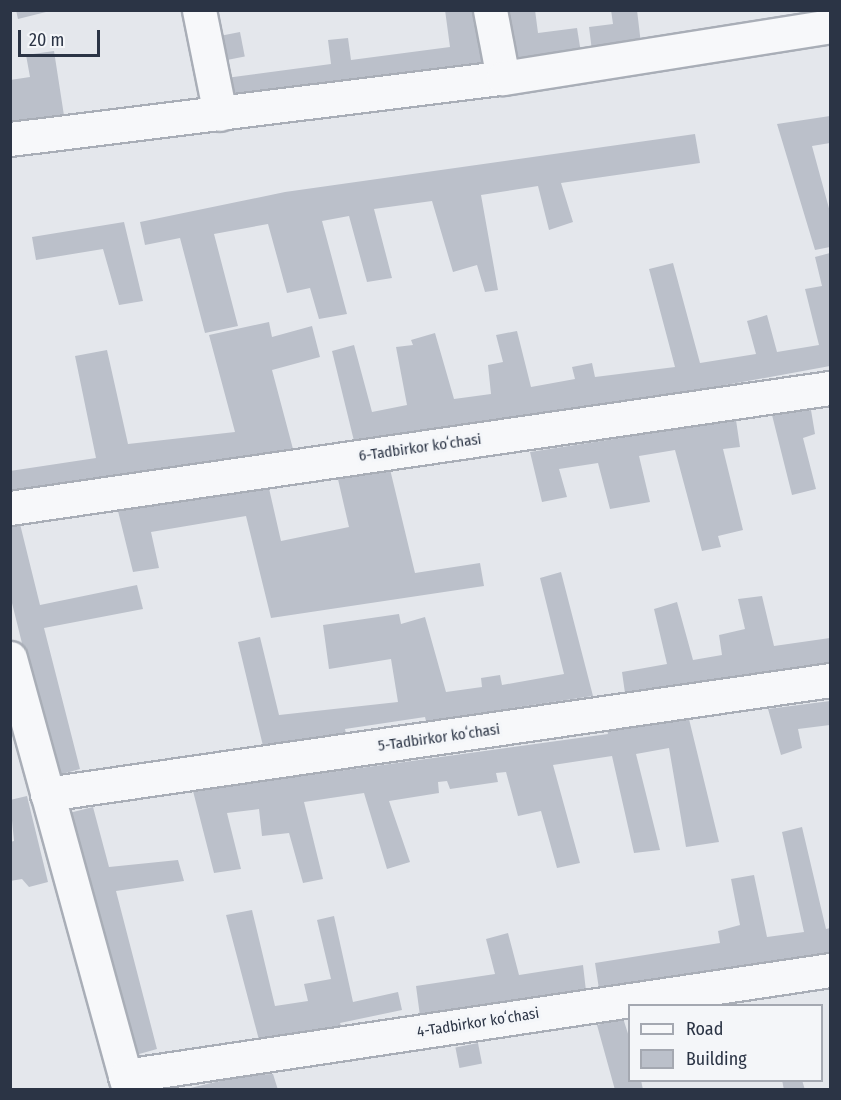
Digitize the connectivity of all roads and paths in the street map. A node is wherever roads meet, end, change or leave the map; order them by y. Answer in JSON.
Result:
{"nodes":[{"id":1,"x":200,"y":10,"type":"edge"},
{"id":2,"x":490,"y":10,"type":"edge"},
{"id":3,"x":794,"y":21,"type":"edge"},
{"id":4,"x":831,"y":26,"type":"edge"},
{"id":5,"x":503,"y":78,"type":"junction"},
{"id":6,"x":220,"y":114,"type":"junction"},
{"id":7,"x":10,"y":138,"type":"edge"},
{"id":8,"x":831,"y":388,"type":"edge"},
{"id":9,"x":10,"y":508,"type":"edge"},
{"id":10,"x":10,"y":658,"type":"edge"},
{"id":11,"x":831,"y":680,"type":"edge"},
{"id":12,"x":47,"y":794,"type":"junction"},
{"id":13,"x":831,"y":970,"type":"edge"},
{"id":14,"x":127,"y":1083,"type":"edge"}],
"edges":[{"from":1,"to":6,"type":"street"},
{"from":2,"to":5,"type":"street"},
{"from":3,"to":4,"type":"street"},
{"from":3,"to":5,"type":"street"},
{"from":5,"to":6,"type":"street"},
{"from":6,"to":7,"type":"street"},
{"from":8,"to":9,"type":"street","name":"6-Tadbirkor koʻchasi"},
{"from":10,"to":12,"type":"street"},
{"from":11,"to":12,"type":"street","name":"5-Tadbirkor koʻchasi"},
{"from":12,"to":14,"type":"street"},
{"from":13,"to":14,"type":"street","name":"4-Tadbirkor koʻchasi"}]}
